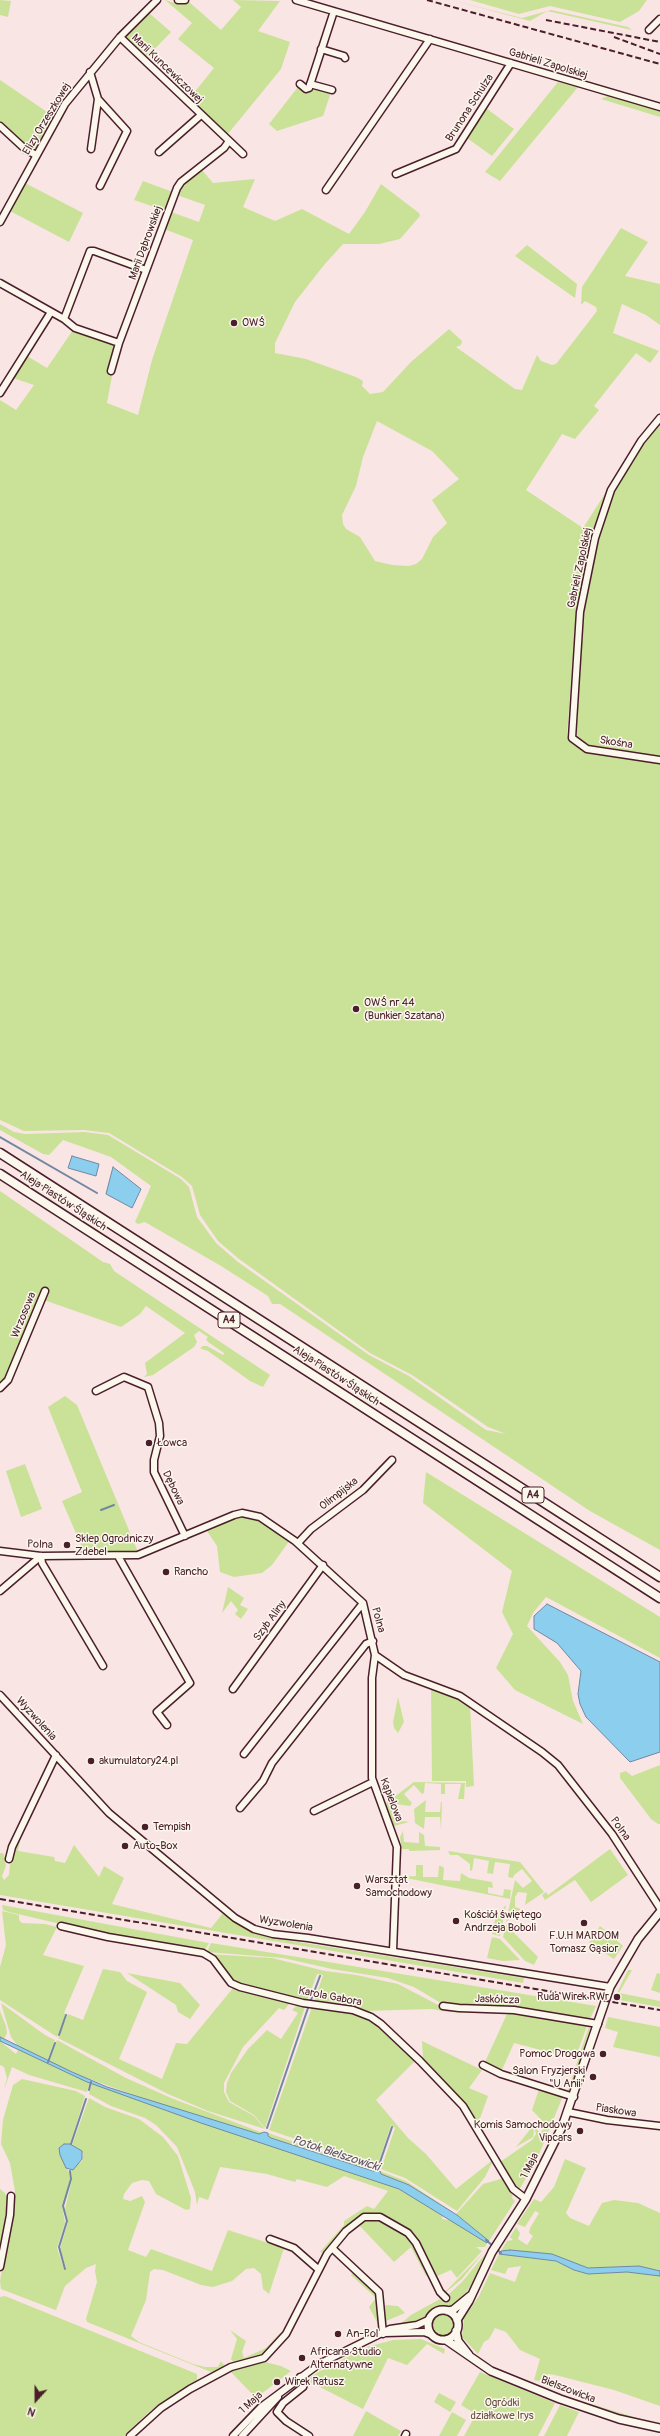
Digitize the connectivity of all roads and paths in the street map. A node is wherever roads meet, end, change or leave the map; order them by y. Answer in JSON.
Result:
{"nodes":[{"id":1,"x":157,"y":0,"type":"edge"},
{"id":2,"x":178,"y":0,"type":"edge"},
{"id":3,"x":185,"y":0,"type":"edge"},
{"id":4,"x":296,"y":0,"type":"edge"},
{"id":5,"x":334,"y":11,"type":"junction"},
{"id":6,"x":660,"y":19,"type":"edge"},
{"id":7,"x":649,"y":30,"type":"dead end"},
{"id":8,"x":120,"y":37,"type":"junction"},
{"id":9,"x":430,"y":39,"type":"junction"},
{"id":10,"x":321,"y":49,"type":"junction"},
{"id":11,"x":345,"y":58,"type":"dead end"},
{"id":12,"x":511,"y":63,"type":"junction"},
{"id":13,"x":90,"y":72,"type":"junction"},
{"id":14,"x":300,"y":84,"type":"dead end"},
{"id":15,"x":310,"y":84,"type":"junction"},
{"id":16,"x":332,"y":90,"type":"dead end"},
{"id":17,"x":98,"y":99,"type":"junction"},
{"id":18,"x":660,"y":108,"type":"edge"},
{"id":19,"x":201,"y":115,"type":"junction"},
{"id":20,"x":0,"y":126,"type":"edge"},
{"id":21,"x":229,"y":141,"type":"junction"},
{"id":22,"x":91,"y":149,"type":"dead end"},
{"id":23,"x":159,"y":152,"type":"dead end"},
{"id":24,"x":243,"y":154,"type":"dead end"},
{"id":25,"x":36,"y":155,"type":"junction"},
{"id":26,"x":396,"y":174,"type":"dead end"},
{"id":27,"x":100,"y":186,"type":"dead end"},
{"id":28,"x":326,"y":190,"type":"dead end"},
{"id":29,"x":0,"y":222,"type":"edge"},
{"id":30,"x":146,"y":270,"type":"junction"},
{"id":31,"x":0,"y":283,"type":"edge"},
{"id":32,"x":51,"y":312,"type":"junction"},
{"id":33,"x":64,"y":319,"type":"junction"},
{"id":34,"x":119,"y":343,"type":"junction"},
{"id":35,"x":111,"y":371,"type":"dead end"},
{"id":36,"x":0,"y":393,"type":"edge"},
{"id":37,"x":660,"y":418,"type":"edge"},
{"id":38,"x":572,"y":738,"type":"joint"},
{"id":39,"x":660,"y":760,"type":"edge"},
{"id":40,"x":0,"y":1153,"type":"edge"},
{"id":41,"x":0,"y":1174,"type":"edge"},
{"id":42,"x":44,"y":1291,"type":"dead end"},
{"id":43,"x":0,"y":1388,"type":"edge"},
{"id":44,"x":96,"y":1391,"type":"dead end"},
{"id":45,"x":392,"y":1460,"type":"dead end"},
{"id":46,"x":185,"y":1536,"type":"junction"},
{"id":47,"x":298,"y":1543,"type":"junction"},
{"id":48,"x":0,"y":1550,"type":"edge"},
{"id":49,"x":41,"y":1556,"type":"junction"},
{"id":50,"x":118,"y":1556,"type":"junction"},
{"id":51,"x":323,"y":1566,"type":"junction"},
{"id":52,"x":660,"y":1577,"type":"edge"},
{"id":53,"x":0,"y":1591,"type":"edge"},
{"id":54,"x":658,"y":1597,"type":"edge"},
{"id":55,"x":363,"y":1603,"type":"junction"},
{"id":56,"x":373,"y":1641,"type":"junction"},
{"id":57,"x":375,"y":1655,"type":"junction"},
{"id":58,"x":103,"y":1666,"type":"dead end"},
{"id":59,"x":233,"y":1689,"type":"dead end"},
{"id":60,"x":0,"y":1695,"type":"edge"},
{"id":61,"x":167,"y":1725,"type":"dead end"},
{"id":62,"x":244,"y":1754,"type":"dead end"},
{"id":63,"x":56,"y":1755,"type":"junction"},
{"id":64,"x":372,"y":1782,"type":"junction"},
{"id":65,"x":240,"y":1808,"type":"dead end"},
{"id":66,"x":314,"y":1811,"type":"dead end"},
{"id":67,"x":9,"y":1859,"type":"dead end"},
{"id":68,"x":660,"y":1908,"type":"edge"},
{"id":69,"x":660,"y":1912,"type":"edge"},
{"id":70,"x":61,"y":1926,"type":"dead end"},
{"id":71,"x":393,"y":1952,"type":"junction"},
{"id":72,"x":610,"y":1987,"type":"junction"},
{"id":73,"x":443,"y":2006,"type":"dead end"},
{"id":74,"x":598,"y":2024,"type":"junction"},
{"id":75,"x":482,"y":2065,"type":"dead end"},
{"id":76,"x":574,"y":2097,"type":"junction"},
{"id":77,"x":568,"y":2112,"type":"junction"},
{"id":78,"x":660,"y":2126,"type":"edge"},
{"id":79,"x":11,"y":2196,"type":"dead end"},
{"id":80,"x":526,"y":2199,"type":"junction"},
{"id":81,"x":270,"y":2239,"type":"dead end"},
{"id":82,"x":332,"y":2248,"type":"junction"},
{"id":83,"x":0,"y":2268,"type":"edge"},
{"id":84,"x":318,"y":2269,"type":"junction"},
{"id":85,"x":470,"y":2296,"type":"junction"},
{"id":86,"x":446,"y":2298,"type":"dead end"},
{"id":87,"x":448,"y":2311,"type":"junction"},
{"id":88,"x":428,"y":2320,"type":"junction"},
{"id":89,"x":457,"y":2320,"type":"junction"},
{"id":90,"x":456,"y":2331,"type":"junction"},
{"id":91,"x":384,"y":2334,"type":"junction"},
{"id":92,"x":432,"y":2335,"type":"junction"},
{"id":93,"x":446,"y":2340,"type":"junction"},
{"id":94,"x":472,"y":2360,"type":"junction"},
{"id":95,"x":300,"y":2377,"type":"junction"},
{"id":96,"x":285,"y":2388,"type":"junction"},
{"id":97,"x":660,"y":2428,"type":"edge"},
{"id":98,"x":130,"y":2436,"type":"edge"},
{"id":99,"x":233,"y":2436,"type":"edge"},
{"id":100,"x":242,"y":2436,"type":"edge"},
{"id":101,"x":308,"y":2436,"type":"edge"}],
"edges":[{"from":1,"to":8,"type":"street","name":"Elizy Orzeszkowej"},
{"from":2,"to":3,"type":"street"},
{"from":4,"to":5,"type":"street","name":"Gabrieli Zapolskiej"},
{"from":5,"to":9,"type":"street","name":"Gabrieli Zapolskiej"},
{"from":5,"to":10,"type":"street"},
{"from":6,"to":7,"type":"street"},
{"from":8,"to":13,"type":"street","name":"Elizy Orzeszkowej"},
{"from":8,"to":19,"type":"street","name":"Marii Kuncewiczowej"},
{"from":9,"to":12,"type":"street","name":"Gabrieli Zapolskiej"},
{"from":9,"to":28,"type":"street"},
{"from":10,"to":11,"type":"street"},
{"from":10,"to":15,"type":"street"},
{"from":12,"to":18,"type":"street","name":"Gabrieli Zapolskiej"},
{"from":12,"to":26,"type":"street","name":"Brunona Schulza"},
{"from":13,"to":17,"type":"street"},
{"from":13,"to":25,"type":"street","name":"Elizy Orzeszkowej"},
{"from":14,"to":15,"type":"street"},
{"from":15,"to":16,"type":"street"},
{"from":17,"to":22,"type":"street"},
{"from":17,"to":27,"type":"street"},
{"from":19,"to":21,"type":"street","name":"Marii Kuncewiczowej"},
{"from":19,"to":23,"type":"street","name":"Marii Kuncewiczowej"},
{"from":20,"to":25,"type":"street"},
{"from":21,"to":24,"type":"street","name":"Marii Kuncewiczowej"},
{"from":21,"to":30,"type":"street","name":"Marii Dąbrowskiej"},
{"from":25,"to":29,"type":"street","name":"Elizy Orzeszkowej"},
{"from":30,"to":33,"type":"street"},
{"from":30,"to":34,"type":"street","name":"Marii Dąbrowskiej"},
{"from":31,"to":32,"type":"street"},
{"from":32,"to":33,"type":"street"},
{"from":32,"to":36,"type":"street"},
{"from":33,"to":34,"type":"street"},
{"from":34,"to":35,"type":"street","name":"Marii Dąbrowskiej"},
{"from":37,"to":38,"type":"street","name":"Gabrieli Zapolskiej"},
{"from":38,"to":39,"type":"street","name":"Skośna"},
{"from":40,"to":52,"type":"highway","name":"Aleja Piastów Śląskich","number":"A4"},
{"from":41,"to":54,"type":"highway","name":"Aleja Piastów Śląskich","number":"A4"},
{"from":42,"to":43,"type":"street","name":"Wrzosowa"},
{"from":44,"to":46,"type":"street","name":"Dębowa"},
{"from":45,"to":47,"type":"street","name":"Olimpijska"},
{"from":46,"to":47,"type":"street","name":"Polna"},
{"from":46,"to":50,"type":"street","name":"Polna"},
{"from":47,"to":51,"type":"street","name":"Polna"},
{"from":48,"to":49,"type":"street","name":"Polna"},
{"from":49,"to":50,"type":"street","name":"Polna"},
{"from":49,"to":53,"type":"street"},
{"from":49,"to":58,"type":"street"},
{"from":50,"to":61,"type":"street"},
{"from":51,"to":55,"type":"street","name":"Polna"},
{"from":51,"to":59,"type":"street","name":"Szyb Aliny"},
{"from":55,"to":56,"type":"street","name":"Polna"},
{"from":55,"to":62,"type":"street"},
{"from":56,"to":57,"type":"street","name":"Polna"},
{"from":56,"to":65,"type":"street"},
{"from":57,"to":64,"type":"street","name":"Kąpielowa"},
{"from":57,"to":68,"type":"street","name":"Polna"},
{"from":60,"to":63,"type":"street","name":"Wyzwolenia"},
{"from":63,"to":67,"type":"street"},
{"from":63,"to":71,"type":"street","name":"Wyzwolenia"},
{"from":64,"to":66,"type":"street"},
{"from":64,"to":71,"type":"street","name":"Kąpielowa"},
{"from":69,"to":72,"type":"main road","name":"1 Maja"},
{"from":70,"to":80,"type":"street","name":"Karola Gabora"},
{"from":71,"to":72,"type":"street","name":"Wyzwolenia"},
{"from":72,"to":74,"type":"main road","name":"1 Maja"},
{"from":73,"to":74,"type":"street","name":"Jaskółcza"},
{"from":74,"to":76,"type":"main road","name":"1 Maja"},
{"from":75,"to":76,"type":"street"},
{"from":76,"to":77,"type":"main road","name":"1 Maja"},
{"from":77,"to":78,"type":"street","name":"Piaskowa"},
{"from":77,"to":80,"type":"main road","name":"1 Maja"},
{"from":79,"to":83,"type":"street"},
{"from":80,"to":85,"type":"main road","name":"1 Maja"},
{"from":81,"to":84,"type":"street"},
{"from":82,"to":84,"type":"street"},
{"from":82,"to":86,"type":"street"},
{"from":82,"to":91,"type":"street"},
{"from":84,"to":98,"type":"street"},
{"from":85,"to":87,"type":"main road","name":"1 Maja"},
{"from":85,"to":89,"type":"main road","name":"1 Maja"},
{"from":87,"to":88,"type":"main road"},
{"from":87,"to":89,"type":"main road"},
{"from":88,"to":91,"type":"street","name":"1 Maja"},
{"from":88,"to":92,"type":"main road"},
{"from":89,"to":90,"type":"main road"},
{"from":90,"to":93,"type":"main road"},
{"from":90,"to":94,"type":"main road","name":"Bielszowicka"},
{"from":91,"to":92,"type":"street","name":"1 Maja"},
{"from":91,"to":95,"type":"street","name":"1 Maja"},
{"from":92,"to":93,"type":"main road"},
{"from":93,"to":94,"type":"main road","name":"Bielszowicka"},
{"from":94,"to":97,"type":"main road","name":"Bielszowicka"},
{"from":95,"to":96,"type":"street","name":"1 Maja"},
{"from":95,"to":101,"type":"street"},
{"from":96,"to":99,"type":"street","name":"1 Maja"},
{"from":96,"to":100,"type":"street","name":"1 Maja"}]}
